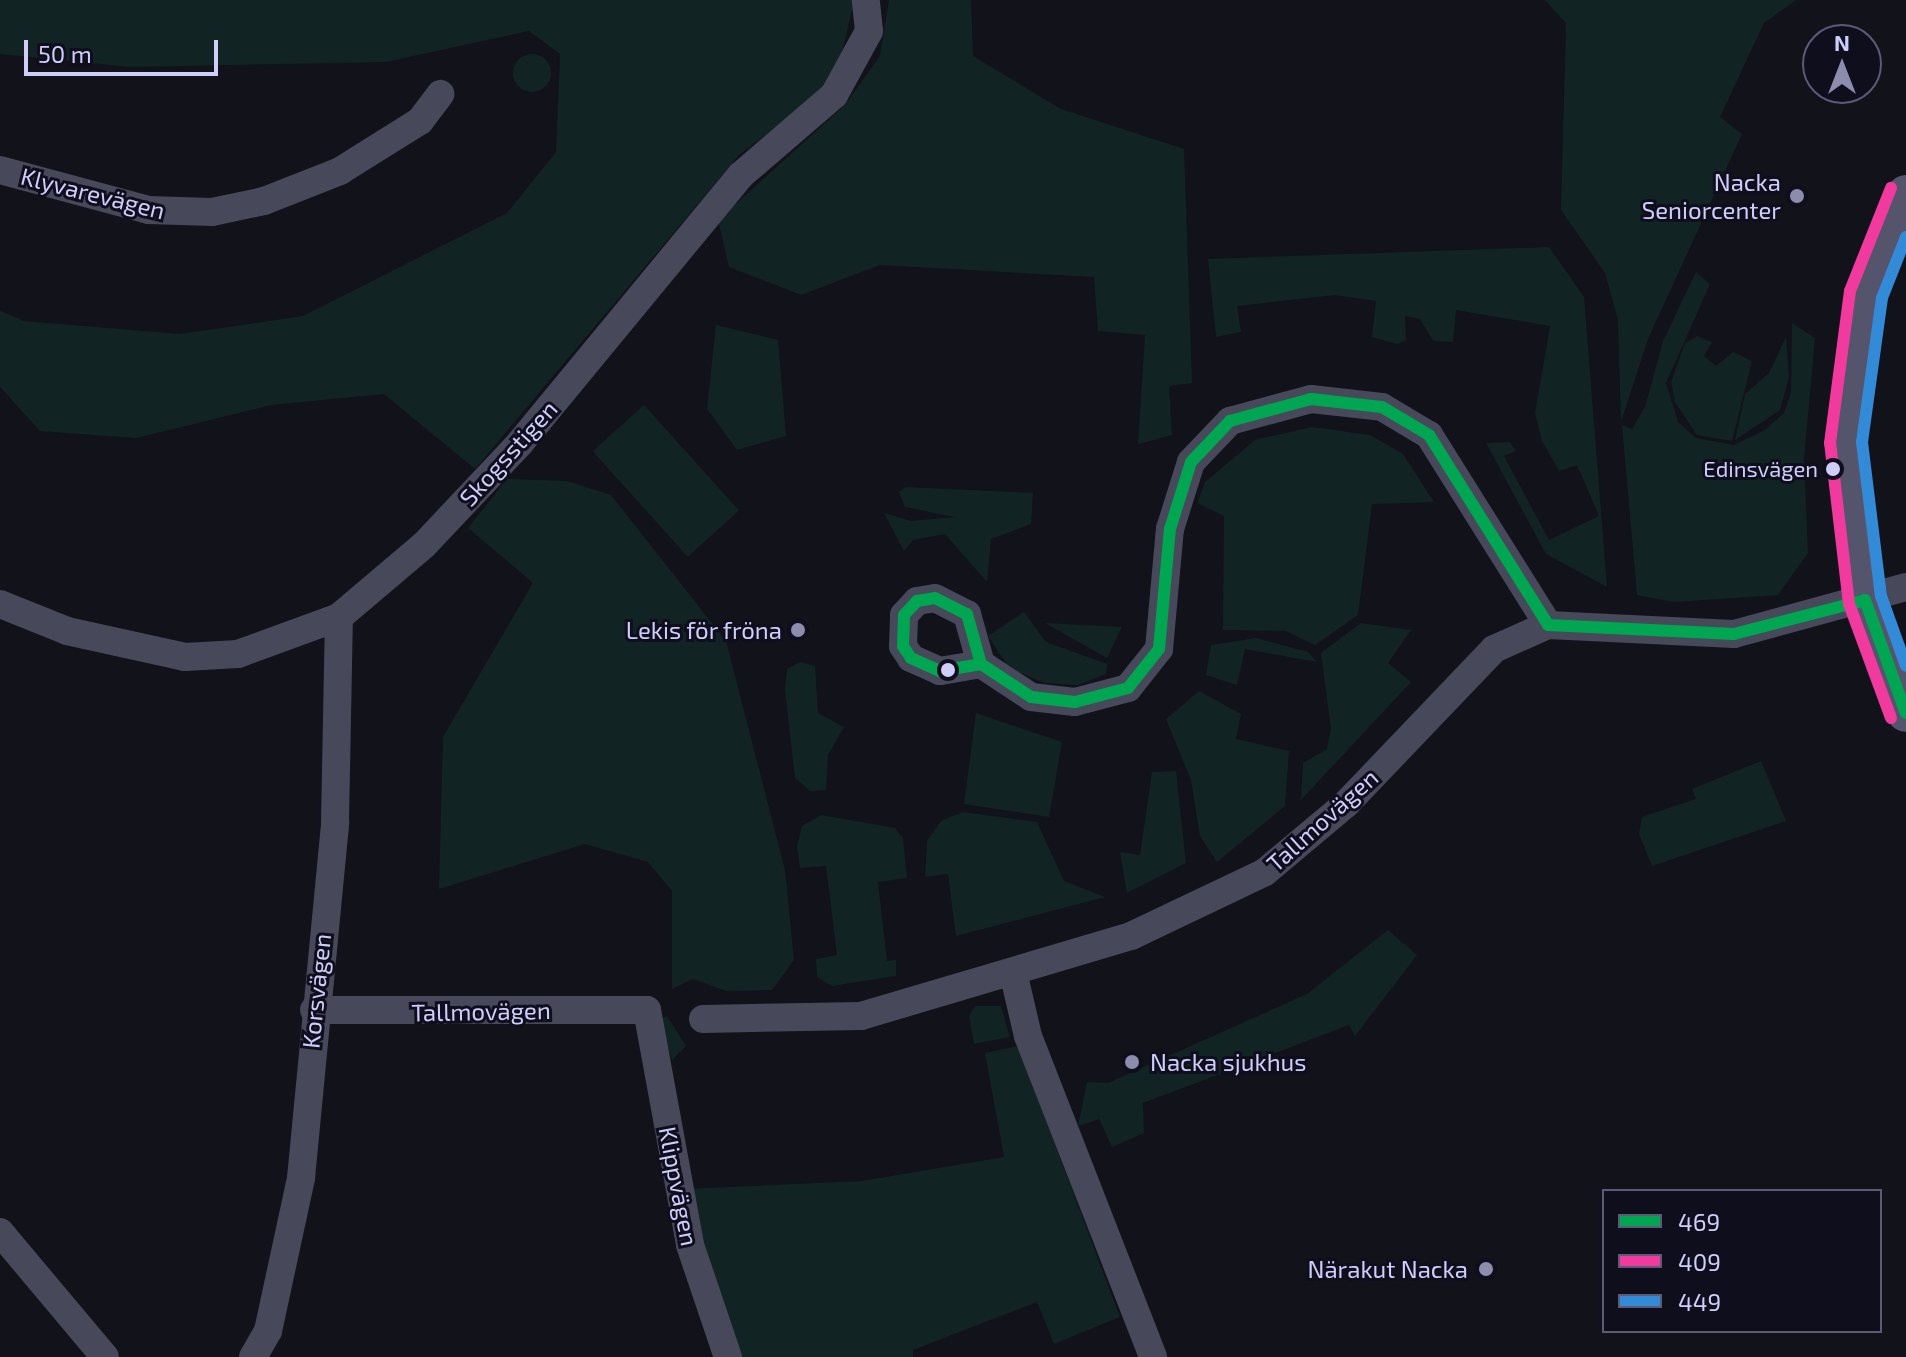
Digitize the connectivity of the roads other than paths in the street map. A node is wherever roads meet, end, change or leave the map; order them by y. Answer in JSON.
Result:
{"nodes":[{"id":1,"x":866,"y":0,"type":"edge"},
{"id":2,"x":440,"y":94,"type":"dead end"},
{"id":3,"x":0,"y":170,"type":"edge"},
{"id":4,"x":1906,"y":194,"type":"edge"},
{"id":5,"x":1906,"y":587,"type":"edge"},
{"id":6,"x":1865,"y":600,"type":"junction"},
{"id":7,"x":3,"y":612,"type":"edge"},
{"id":8,"x":339,"y":617,"type":"junction"},
{"id":9,"x":1548,"y":625,"type":"junction"},
{"id":10,"x":981,"y":664,"type":"dead end"},
{"id":11,"x":1906,"y":713,"type":"edge"},
{"id":12,"x":1014,"y":976,"type":"junction"},
{"id":13,"x":314,"y":1010,"type":"junction"},
{"id":14,"x":647,"y":1010,"type":"joint"},
{"id":15,"x":703,"y":1019,"type":"dead end"},
{"id":16,"x":0,"y":1232,"type":"edge"},
{"id":17,"x":105,"y":1357,"type":"edge"},
{"id":18,"x":253,"y":1357,"type":"edge"},
{"id":19,"x":728,"y":1357,"type":"edge"},
{"id":20,"x":1153,"y":1357,"type":"edge"}],
"edges":[{"from":1,"to":8,"type":"street","name":"Skogsstigen"},
{"from":2,"to":3,"type":"street","name":"Klyvarevägen"},
{"from":4,"to":6,"type":"street"},
{"from":5,"to":6,"type":"street"},
{"from":6,"to":9,"type":"street"},
{"from":6,"to":11,"type":"street"},
{"from":7,"to":8,"type":"street","name":"Skogsstigen"},
{"from":8,"to":13,"type":"street","name":"Korsvägen"},
{"from":9,"to":10,"type":"street"},
{"from":9,"to":12,"type":"street","name":"Tallmovägen"},
{"from":12,"to":15,"type":"street","name":"Tallmovägen"},
{"from":12,"to":20,"type":"street"},
{"from":13,"to":14,"type":"street","name":"Tallmovägen"},
{"from":13,"to":18,"type":"street","name":"Korsvägen"},
{"from":14,"to":19,"type":"street","name":"Klippvägen"},
{"from":16,"to":17,"type":"street"}]}
